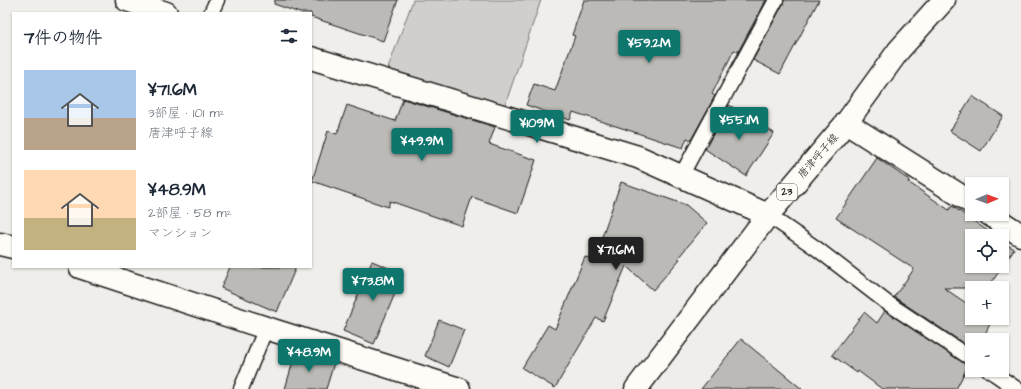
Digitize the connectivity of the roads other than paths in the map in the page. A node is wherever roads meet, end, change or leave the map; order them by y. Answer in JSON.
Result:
{"nodes":[{"id":1,"x":127,"y":0,"type":"edge"},
{"id":2,"x":217,"y":0,"type":"edge"},
{"id":3,"x":776,"y":0,"type":"edge"},
{"id":4,"x":944,"y":0,"type":"edge"},
{"id":5,"x":163,"y":12,"type":"edge"},
{"id":6,"x":211,"y":12,"type":"edge"},
{"id":7,"x":312,"y":58,"type":"edge"},
{"id":8,"x":846,"y":123,"type":"junction"},
{"id":9,"x":681,"y":176,"type":"junction"},
{"id":10,"x":965,"y":199,"type":"edge"},
{"id":11,"x":768,"y":215,"type":"junction"},
{"id":12,"x":1000,"y":221,"type":"edge"},
{"id":13,"x":1021,"y":235,"type":"edge"},
{"id":14,"x":0,"y":244,"type":"edge"},
{"id":15,"x":12,"y":247,"type":"edge"},
{"id":16,"x":90,"y":268,"type":"edge"},
{"id":17,"x":266,"y":328,"type":"junction"},
{"id":18,"x":965,"y":354,"type":"edge"},
{"id":19,"x":999,"y":377,"type":"edge"},
{"id":20,"x":241,"y":389,"type":"edge"},
{"id":21,"x":459,"y":389,"type":"edge"},
{"id":22,"x":636,"y":389,"type":"edge"},
{"id":23,"x":1017,"y":389,"type":"edge"}],
"edges":[{"from":1,"to":5,"type":"street"},
{"from":2,"to":6,"type":"lane"},
{"from":3,"to":9,"type":"lane"},
{"from":4,"to":8,"type":"street","name":"唐津呼子線","number":"23"},
{"from":7,"to":9,"type":"street"},
{"from":8,"to":10,"type":"street"},
{"from":8,"to":11,"type":"street","name":"唐津呼子線","number":"23"},
{"from":9,"to":11,"type":"street"},
{"from":11,"to":18,"type":"lane"},
{"from":11,"to":22,"type":"street","name":"唐津呼子線","number":"23"},
{"from":12,"to":13,"type":"street"},
{"from":14,"to":15,"type":"street"},
{"from":16,"to":17,"type":"street"},
{"from":17,"to":20,"type":"lane"},
{"from":17,"to":21,"type":"street"},
{"from":19,"to":23,"type":"lane"}]}
